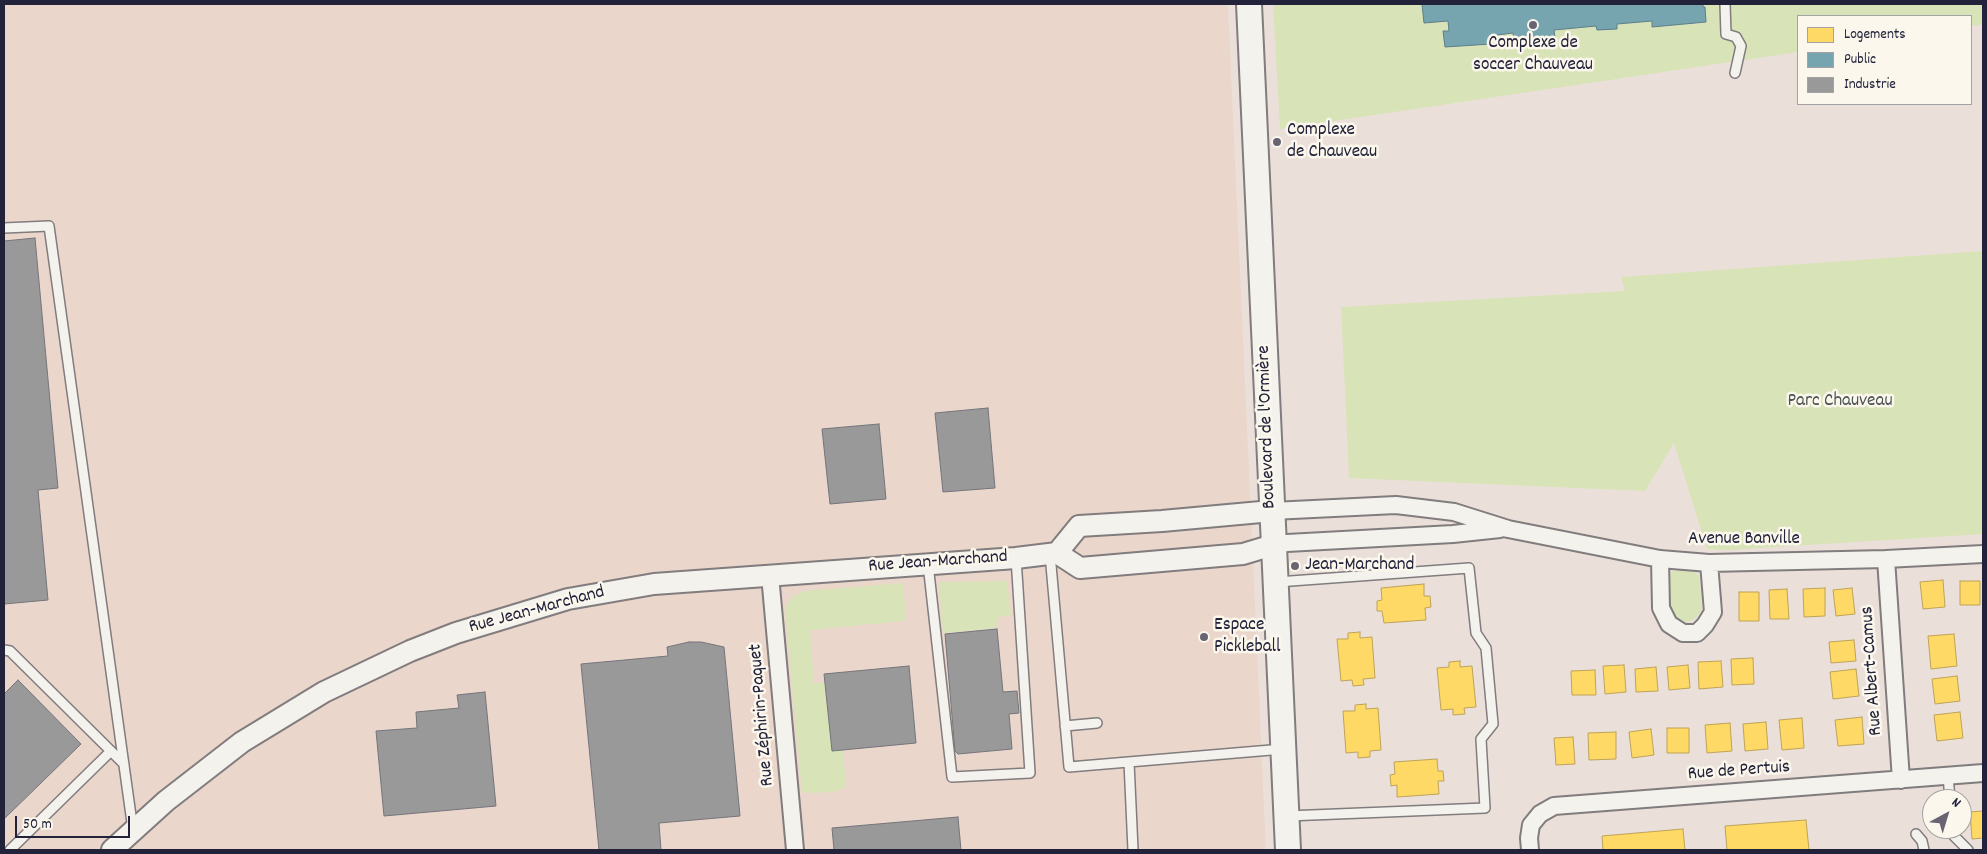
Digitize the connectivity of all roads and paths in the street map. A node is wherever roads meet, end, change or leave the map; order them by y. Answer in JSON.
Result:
{"nodes":[{"id":1,"x":1249,"y":4,"type":"edge"},
{"id":2,"x":1724,"y":4,"type":"edge"},
{"id":3,"x":1735,"y":73,"type":"dead end"},
{"id":4,"x":4,"y":228,"type":"edge"},
{"id":5,"x":1272,"y":511,"type":"junction"},
{"id":6,"x":1508,"y":529,"type":"junction"},
{"id":7,"x":1273,"y":545,"type":"junction"},
{"id":8,"x":1054,"y":553,"type":"junction"},
{"id":9,"x":1983,"y":554,"type":"edge"},
{"id":10,"x":1016,"y":558,"type":"junction"},
{"id":11,"x":1660,"y":559,"type":"junction"},
{"id":12,"x":1886,"y":559,"type":"junction"},
{"id":13,"x":1709,"y":563,"type":"junction"},
{"id":14,"x":928,"y":564,"type":"junction"},
{"id":15,"x":770,"y":576,"type":"junction"},
{"id":16,"x":1275,"y":582,"type":"junction"},
{"id":17,"x":4,"y":650,"type":"edge"},
{"id":18,"x":1097,"y":723,"type":"dead end"},
{"id":19,"x":1066,"y":726,"type":"junction"},
{"id":20,"x":1283,"y":749,"type":"junction"},
{"id":21,"x":111,"y":751,"type":"junction"},
{"id":22,"x":1129,"y":762,"type":"junction"},
{"id":23,"x":124,"y":764,"type":"junction"},
{"id":24,"x":1983,"y":773,"type":"edge"},
{"id":25,"x":1948,"y":776,"type":"junction"},
{"id":26,"x":1901,"y":780,"type":"junction"},
{"id":27,"x":1949,"y":789,"type":"edge"},
{"id":28,"x":1286,"y":816,"type":"junction"},
{"id":29,"x":133,"y":830,"type":"junction"},
{"id":30,"x":1916,"y":834,"type":"dead end"},
{"id":31,"x":1957,"y":839,"type":"edge"},
{"id":32,"x":10,"y":850,"type":"edge"},
{"id":33,"x":112,"y":850,"type":"edge"},
{"id":34,"x":795,"y":850,"type":"edge"},
{"id":35,"x":1133,"y":850,"type":"edge"},
{"id":36,"x":1288,"y":850,"type":"edge"},
{"id":37,"x":1530,"y":850,"type":"edge"},
{"id":38,"x":1924,"y":850,"type":"edge"},
{"id":39,"x":1968,"y":850,"type":"edge"}],
"edges":[{"from":1,"to":5,"type":"main road","name":"Boulevard de l'Ormière"},
{"from":2,"to":3,"type":"lane"},
{"from":4,"to":23,"type":"lane"},
{"from":5,"to":6,"type":"street","name":"Avenue Banville"},
{"from":5,"to":7,"type":"main road","name":"Boulevard de l'Ormière"},
{"from":5,"to":8,"type":"street"},
{"from":6,"to":7,"type":"street","name":"Avenue Banville"},
{"from":6,"to":11,"type":"street","name":"Avenue Banville"},
{"from":7,"to":8,"type":"street"},
{"from":7,"to":16,"type":"main road","name":"Boulevard de l'Ormière"},
{"from":8,"to":10,"type":"street","name":"Rue Jean-Marchand"},
{"from":8,"to":19,"type":"lane"},
{"from":9,"to":12,"type":"street","name":"Avenue Banville"},
{"from":10,"to":14,"type":"street","name":"Rue Jean-Marchand"},
{"from":10,"to":14,"type":"lane"},
{"from":11,"to":13,"type":"street","name":"Avenue Banville"},
{"from":11,"to":13,"type":"street"},
{"from":12,"to":13,"type":"street","name":"Avenue Banville"},
{"from":12,"to":26,"type":"street","name":"Rue Albert-Camus"},
{"from":14,"to":15,"type":"street","name":"Rue Jean-Marchand"},
{"from":15,"to":29,"type":"street","name":"Rue Jean-Marchand"},
{"from":15,"to":34,"type":"street","name":"Rue Zéphirin-Paquet"},
{"from":16,"to":20,"type":"main road","name":"Boulevard de l'Ormière"},
{"from":16,"to":28,"type":"lane"},
{"from":17,"to":21,"type":"lane"},
{"from":18,"to":19,"type":"lane"},
{"from":19,"to":22,"type":"lane"},
{"from":20,"to":22,"type":"lane"},
{"from":20,"to":28,"type":"main road","name":"Boulevard de l'Ormière"},
{"from":21,"to":23,"type":"lane"},
{"from":21,"to":32,"type":"lane"},
{"from":22,"to":35,"type":"lane"},
{"from":23,"to":29,"type":"lane"},
{"from":24,"to":25,"type":"street","name":"Rue de Pertuis"},
{"from":25,"to":26,"type":"street","name":"Rue de Pertuis"},
{"from":25,"to":27,"type":"lane"},
{"from":26,"to":37,"type":"street","name":"Rue de Pertuis"},
{"from":28,"to":36,"type":"main road","name":"Boulevard de l'Ormière"},
{"from":29,"to":33,"type":"street","name":"Rue Jean-Marchand"},
{"from":30,"to":38,"type":"lane"},
{"from":31,"to":39,"type":"lane"}]}
